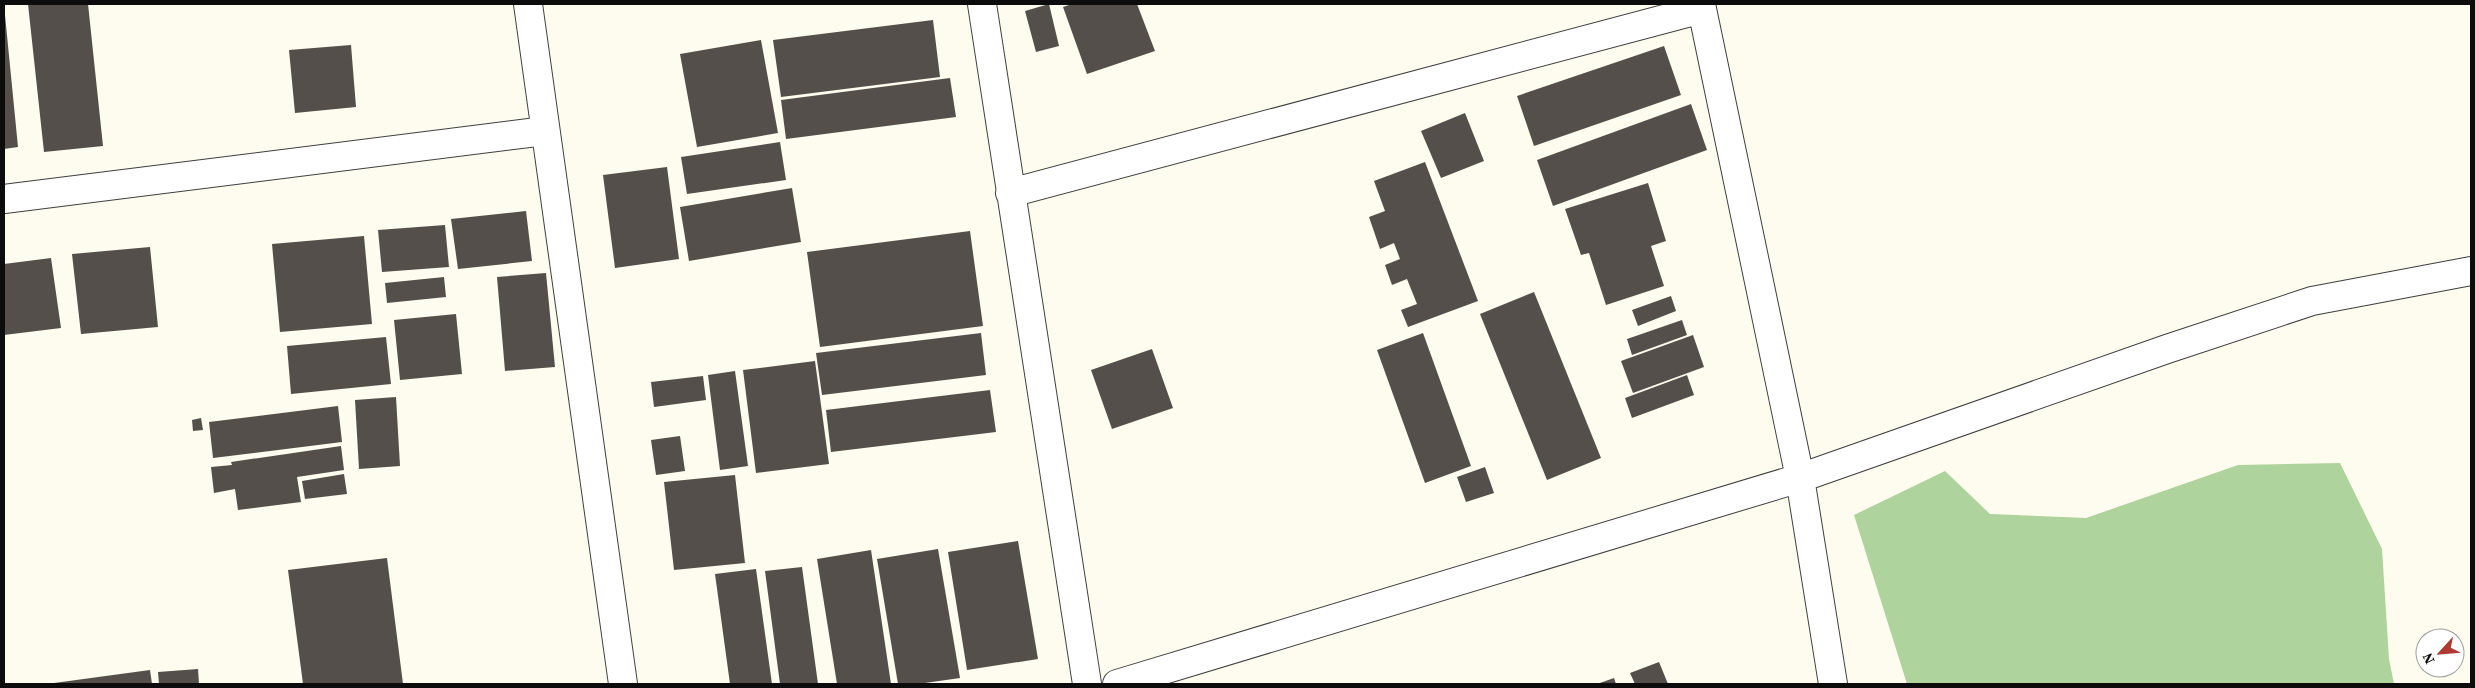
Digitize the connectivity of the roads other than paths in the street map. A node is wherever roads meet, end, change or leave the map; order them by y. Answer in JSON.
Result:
{"nodes":[{"id":1,"x":528,"y":4,"type":"edge"},
{"id":2,"x":982,"y":4,"type":"edge"},
{"id":3,"x":1702,"y":7,"type":"edge"},
{"id":4,"x":545,"y":131,"type":"junction"},
{"id":5,"x":1010,"y":193,"type":"junction"},
{"id":6,"x":4,"y":199,"type":"edge"},
{"id":7,"x":2471,"y":271,"type":"edge"},
{"id":8,"x":1800,"y":478,"type":"junction"},
{"id":9,"x":623,"y":684,"type":"edge"},
{"id":10,"x":1087,"y":684,"type":"edge"},
{"id":11,"x":1117,"y":684,"type":"edge"},
{"id":12,"x":1833,"y":684,"type":"edge"}],
"edges":[{"from":1,"to":4,"type":"street"},
{"from":2,"to":5,"type":"street"},
{"from":3,"to":5,"type":"street"},
{"from":3,"to":8,"type":"street"},
{"from":4,"to":6,"type":"street"},
{"from":4,"to":9,"type":"street"},
{"from":5,"to":10,"type":"street"},
{"from":7,"to":8,"type":"street"},
{"from":8,"to":11,"type":"street"},
{"from":8,"to":12,"type":"street"}]}
